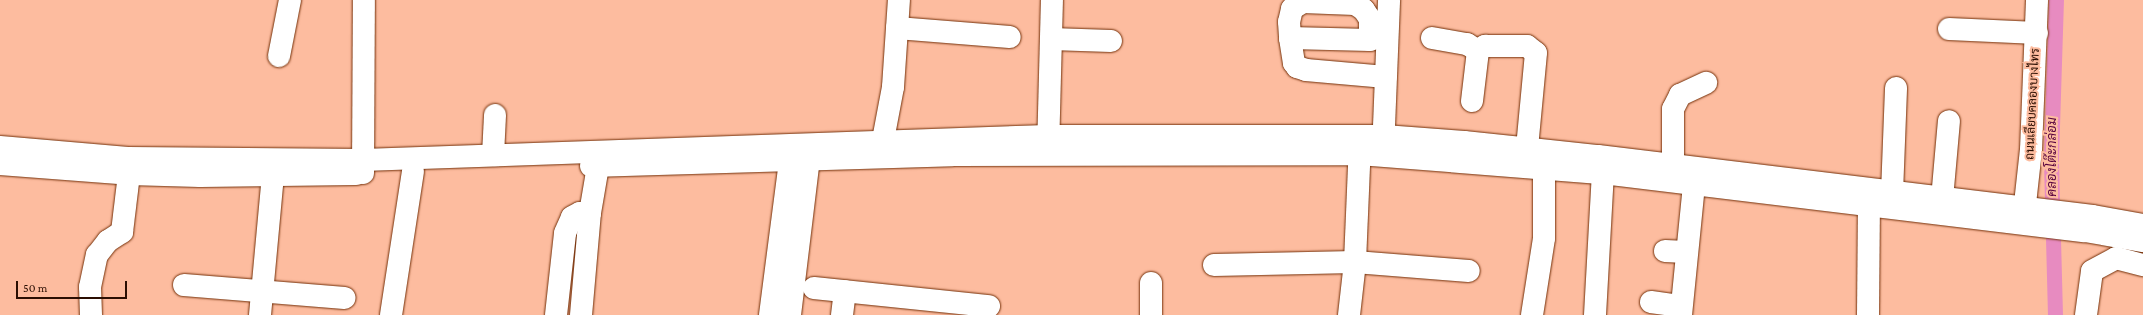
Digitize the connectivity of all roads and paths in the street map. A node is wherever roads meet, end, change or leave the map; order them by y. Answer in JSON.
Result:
{"nodes":[{"id":1,"x":290,"y":0,"type":"edge"},
{"id":2,"x":364,"y":0,"type":"edge"},
{"id":3,"x":899,"y":0,"type":"edge"},
{"id":4,"x":1052,"y":0,"type":"edge"},
{"id":5,"x":1389,"y":0,"type":"edge"},
{"id":6,"x":2038,"y":0,"type":"edge"},
{"id":7,"x":897,"y":28,"type":"junction"},
{"id":8,"x":1949,"y":29,"type":"dead end"},
{"id":9,"x":2037,"y":33,"type":"junction"},
{"id":10,"x":1010,"y":37,"type":"dead end"},
{"id":11,"x":1290,"y":38,"type":"junction"},
{"id":12,"x":1432,"y":38,"type":"dead end"},
{"id":13,"x":1051,"y":39,"type":"junction"},
{"id":14,"x":1379,"y":39,"type":"junction"},
{"id":15,"x":1111,"y":41,"type":"dead end"},
{"id":16,"x":1478,"y":51,"type":"junction"},
{"id":17,"x":279,"y":56,"type":"dead end"},
{"id":18,"x":1386,"y":77,"type":"junction"},
{"id":19,"x":1706,"y":83,"type":"dead end"},
{"id":20,"x":1896,"y":88,"type":"dead end"},
{"id":21,"x":1472,"y":101,"type":"dead end"},
{"id":22,"x":495,"y":114,"type":"dead end"},
{"id":23,"x":1950,"y":121,"type":"dead end"},
{"id":24,"x":883,"y":140,"type":"junction"},
{"id":25,"x":1048,"y":145,"type":"junction"},
{"id":26,"x":1360,"y":145,"type":"junction"},
{"id":27,"x":1383,"y":146,"type":"junction"},
{"id":28,"x":0,"y":147,"type":"edge"},
{"id":29,"x":1527,"y":149,"type":"junction"},
{"id":30,"x":493,"y":155,"type":"junction"},
{"id":31,"x":799,"y":160,"type":"junction"},
{"id":32,"x":0,"y":164,"type":"edge"},
{"id":33,"x":598,"y":166,"type":"junction"},
{"id":34,"x":1673,"y":166,"type":"junction"},
{"id":35,"x":363,"y":167,"type":"junction"},
{"id":36,"x":1544,"y":168,"type":"junction"},
{"id":37,"x":413,"y":172,"type":"junction"},
{"id":38,"x":1603,"y":173,"type":"junction"},
{"id":39,"x":129,"y":174,"type":"junction"},
{"id":40,"x":273,"y":176,"type":"junction"},
{"id":41,"x":1694,"y":184,"type":"junction"},
{"id":42,"x":1892,"y":193,"type":"junction"},
{"id":43,"x":1942,"y":199,"type":"junction"},
{"id":44,"x":1869,"y":207,"type":"junction"},
{"id":45,"x":590,"y":213,"type":"junction"},
{"id":46,"x":2027,"y":217,"type":"junction"},
{"id":47,"x":2089,"y":223,"type":"junction"},
{"id":48,"x":2143,"y":225,"type":"edge"},
{"id":49,"x":2143,"y":241,"type":"edge"},
{"id":50,"x":1355,"y":262,"type":"junction"},
{"id":51,"x":1214,"y":265,"type":"dead end"},
{"id":52,"x":2143,"y":265,"type":"edge"},
{"id":53,"x":1469,"y":271,"type":"dead end"},
{"id":54,"x":1151,"y":283,"type":"dead end"},
{"id":55,"x":184,"y":285,"type":"dead end"},
{"id":56,"x":814,"y":288,"type":"dead end"},
{"id":57,"x":263,"y":290,"type":"junction"},
{"id":58,"x":845,"y":291,"type":"junction"},
{"id":59,"x":344,"y":298,"type":"dead end"},
{"id":60,"x":1651,"y":302,"type":"dead end"},
{"id":61,"x":989,"y":306,"type":"dead end"},
{"id":62,"x":1681,"y":310,"type":"edge"},
{"id":63,"x":91,"y":315,"type":"edge"},
{"id":64,"x":260,"y":315,"type":"edge"},
{"id":65,"x":391,"y":315,"type":"edge"},
{"id":66,"x":556,"y":315,"type":"edge"},
{"id":67,"x":582,"y":315,"type":"edge"},
{"id":68,"x":770,"y":315,"type":"edge"},
{"id":69,"x":790,"y":315,"type":"edge"},
{"id":70,"x":842,"y":315,"type":"edge"},
{"id":71,"x":1151,"y":315,"type":"edge"},
{"id":72,"x":1348,"y":315,"type":"edge"},
{"id":73,"x":1532,"y":315,"type":"edge"},
{"id":74,"x":1595,"y":315,"type":"edge"},
{"id":75,"x":1868,"y":315,"type":"edge"},
{"id":76,"x":2086,"y":315,"type":"edge"}],
"edges":[{"from":1,"to":17,"type":"street"},
{"from":2,"to":35,"type":"street"},
{"from":3,"to":7,"type":"street"},
{"from":4,"to":13,"type":"street"},
{"from":5,"to":14,"type":"street"},
{"from":6,"to":9,"type":"street","name":"ถนนเลียบคลองบางไทร"},
{"from":7,"to":10,"type":"street"},
{"from":7,"to":24,"type":"street"},
{"from":8,"to":9,"type":"street"},
{"from":9,"to":46,"type":"street","name":"ถนนเลียบคลองบางไทร"},
{"from":11,"to":14,"type":"street"},
{"from":11,"to":14,"type":"street"},
{"from":11,"to":18,"type":"street"},
{"from":12,"to":16,"type":"street"},
{"from":13,"to":15,"type":"street"},
{"from":13,"to":25,"type":"street"},
{"from":14,"to":18,"type":"street"},
{"from":16,"to":21,"type":"street"},
{"from":16,"to":29,"type":"street"},
{"from":18,"to":27,"type":"street"},
{"from":19,"to":34,"type":"street"},
{"from":20,"to":42,"type":"street"},
{"from":22,"to":30,"type":"street"},
{"from":23,"to":43,"type":"street"},
{"from":24,"to":25,"type":"street"},
{"from":24,"to":30,"type":"street"},
{"from":25,"to":26,"type":"street"},
{"from":25,"to":31,"type":"street"},
{"from":26,"to":27,"type":"street"},
{"from":26,"to":50,"type":"street"},
{"from":27,"to":29,"type":"street"},
{"from":27,"to":36,"type":"street"},
{"from":28,"to":35,"type":"street"},
{"from":29,"to":34,"type":"street"},
{"from":30,"to":35,"type":"street"},
{"from":31,"to":33,"type":"street"},
{"from":31,"to":68,"type":"street"},
{"from":31,"to":69,"type":"street"},
{"from":32,"to":39,"type":"street"},
{"from":33,"to":37,"type":"street"},
{"from":33,"to":45,"type":"street"},
{"from":34,"to":42,"type":"street"},
{"from":35,"to":37,"type":"street"},
{"from":35,"to":40,"type":"street"},
{"from":36,"to":38,"type":"street"},
{"from":36,"to":73,"type":"street"},
{"from":37,"to":65,"type":"street"},
{"from":38,"to":41,"type":"street"},
{"from":38,"to":74,"type":"street"},
{"from":39,"to":40,"type":"street"},
{"from":39,"to":63,"type":"street"},
{"from":40,"to":57,"type":"street"},
{"from":41,"to":44,"type":"street"},
{"from":41,"to":62,"type":"street"},
{"from":42,"to":43,"type":"street"},
{"from":43,"to":46,"type":"street"},
{"from":44,"to":46,"type":"street"},
{"from":44,"to":75,"type":"street"},
{"from":45,"to":66,"type":"street"},
{"from":45,"to":67,"type":"street"},
{"from":46,"to":47,"type":"street"},
{"from":47,"to":48,"type":"street"},
{"from":47,"to":49,"type":"street"},
{"from":50,"to":51,"type":"street"},
{"from":50,"to":53,"type":"street"},
{"from":50,"to":72,"type":"street"},
{"from":52,"to":76,"type":"street"},
{"from":54,"to":71,"type":"street"},
{"from":55,"to":57,"type":"street"},
{"from":56,"to":58,"type":"street"},
{"from":57,"to":59,"type":"street"},
{"from":57,"to":64,"type":"street"},
{"from":58,"to":61,"type":"street"},
{"from":58,"to":70,"type":"street"},
{"from":60,"to":62,"type":"street"}]}
